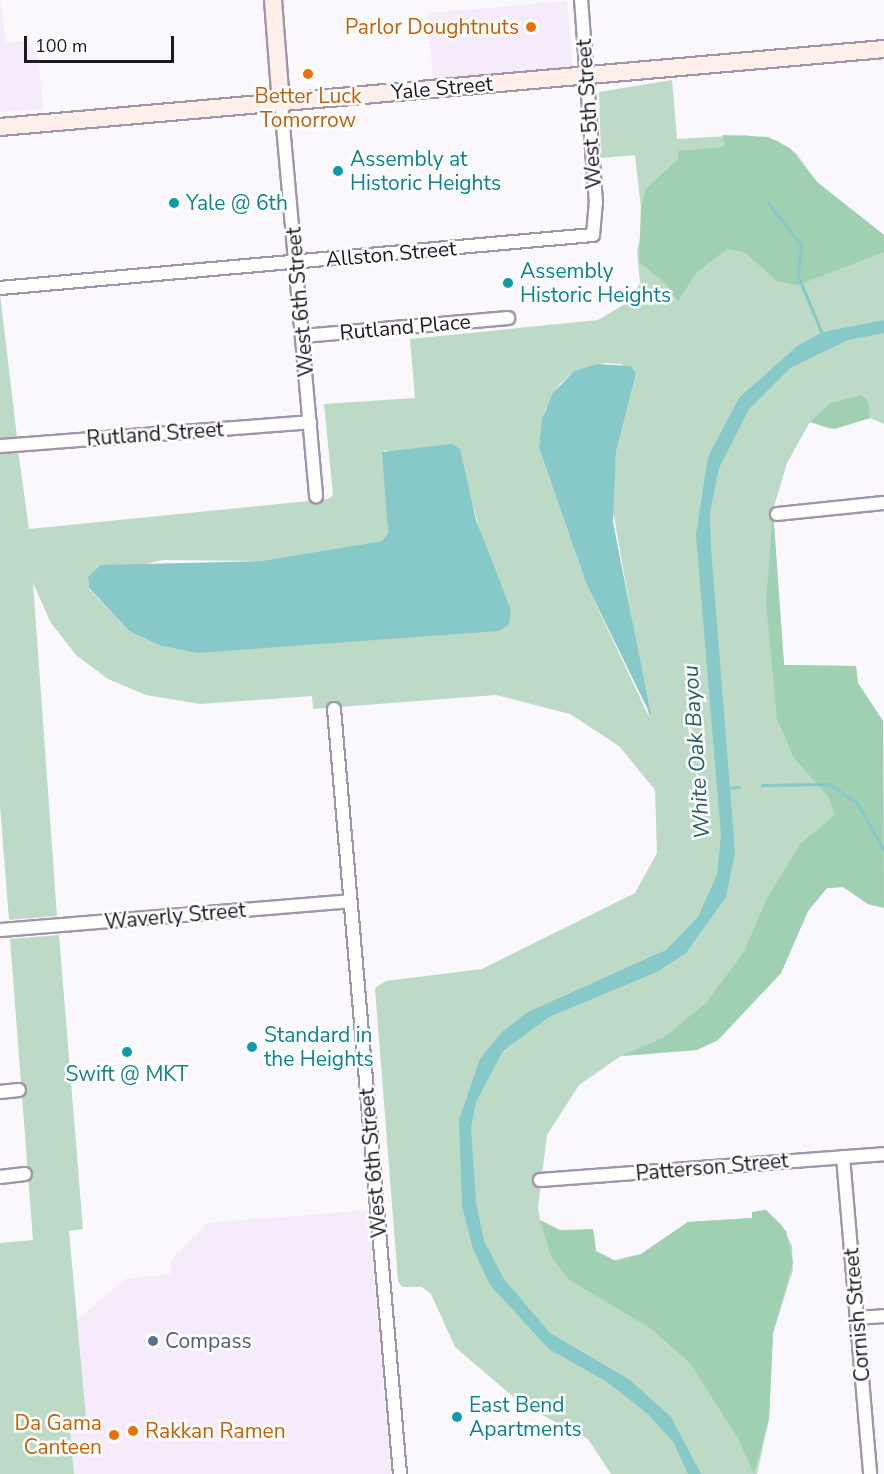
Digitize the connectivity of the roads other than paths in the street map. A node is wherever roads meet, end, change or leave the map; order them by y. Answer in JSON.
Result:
{"nodes":[{"id":1,"x":273,"y":0,"type":"edge"},
{"id":2,"x":581,"y":0,"type":"edge"},
{"id":3,"x":884,"y":49,"type":"edge"},
{"id":4,"x":585,"y":76,"type":"junction"},
{"id":5,"x":281,"y":103,"type":"junction"},
{"id":6,"x":0,"y":127,"type":"edge"},
{"id":7,"x":597,"y":227,"type":"joint"},
{"id":8,"x":296,"y":262,"type":"junction"},
{"id":9,"x":0,"y":288,"type":"edge"},
{"id":10,"x":508,"y":318,"type":"dead end"},
{"id":11,"x":303,"y":336,"type":"junction"},
{"id":12,"x":310,"y":422,"type":"junction"},
{"id":13,"x":0,"y":446,"type":"edge"},
{"id":14,"x":316,"y":496,"type":"dead end"},
{"id":15,"x":884,"y":503,"type":"edge"},
{"id":16,"x":777,"y":514,"type":"dead end"},
{"id":17,"x":334,"y":709,"type":"dead end"},
{"id":18,"x":350,"y":901,"type":"junction"},
{"id":19,"x":0,"y":930,"type":"edge"},
{"id":20,"x":19,"y":1090,"type":"dead end"},
{"id":21,"x":0,"y":1092,"type":"edge"},
{"id":22,"x":884,"y":1154,"type":"edge"},
{"id":23,"x":843,"y":1157,"type":"junction"},
{"id":24,"x":25,"y":1174,"type":"dead end"},
{"id":25,"x":0,"y":1177,"type":"edge"},
{"id":26,"x":540,"y":1180,"type":"dead end"},
{"id":27,"x":884,"y":1316,"type":"edge"},
{"id":28,"x":857,"y":1318,"type":"junction"},
{"id":29,"x":400,"y":1474,"type":"edge"},
{"id":30,"x":870,"y":1474,"type":"edge"}],
"edges":[{"from":1,"to":5,"type":"main road","name":"West 6th Street"},
{"from":2,"to":4,"type":"street","name":"West 5th Street"},
{"from":3,"to":4,"type":"main road","name":"Yale Street"},
{"from":4,"to":5,"type":"main road","name":"Yale Street"},
{"from":4,"to":7,"type":"street","name":"West 5th Street"},
{"from":5,"to":6,"type":"main road","name":"Yale Street"},
{"from":5,"to":8,"type":"street","name":"West 6th Street"},
{"from":7,"to":8,"type":"street","name":"Allston Street"},
{"from":8,"to":9,"type":"street","name":"Allston Street"},
{"from":8,"to":11,"type":"street","name":"West 6th Street"},
{"from":10,"to":11,"type":"street","name":"Rutland Place"},
{"from":11,"to":12,"type":"street","name":"West 6th Street"},
{"from":12,"to":13,"type":"street","name":"Rutland Street"},
{"from":12,"to":14,"type":"street","name":"West 6th Street"},
{"from":15,"to":16,"type":"street"},
{"from":17,"to":18,"type":"street","name":"West 6th Street"},
{"from":18,"to":19,"type":"street","name":"Waverly Street"},
{"from":18,"to":29,"type":"street","name":"West 6th Street"},
{"from":20,"to":21,"type":"street"},
{"from":22,"to":23,"type":"street","name":"Patterson Street"},
{"from":23,"to":26,"type":"street","name":"Patterson Street"},
{"from":23,"to":28,"type":"street","name":"Cornish Street"},
{"from":24,"to":25,"type":"street"},
{"from":27,"to":28,"type":"street"},
{"from":28,"to":30,"type":"street","name":"Cornish Street"}]}
